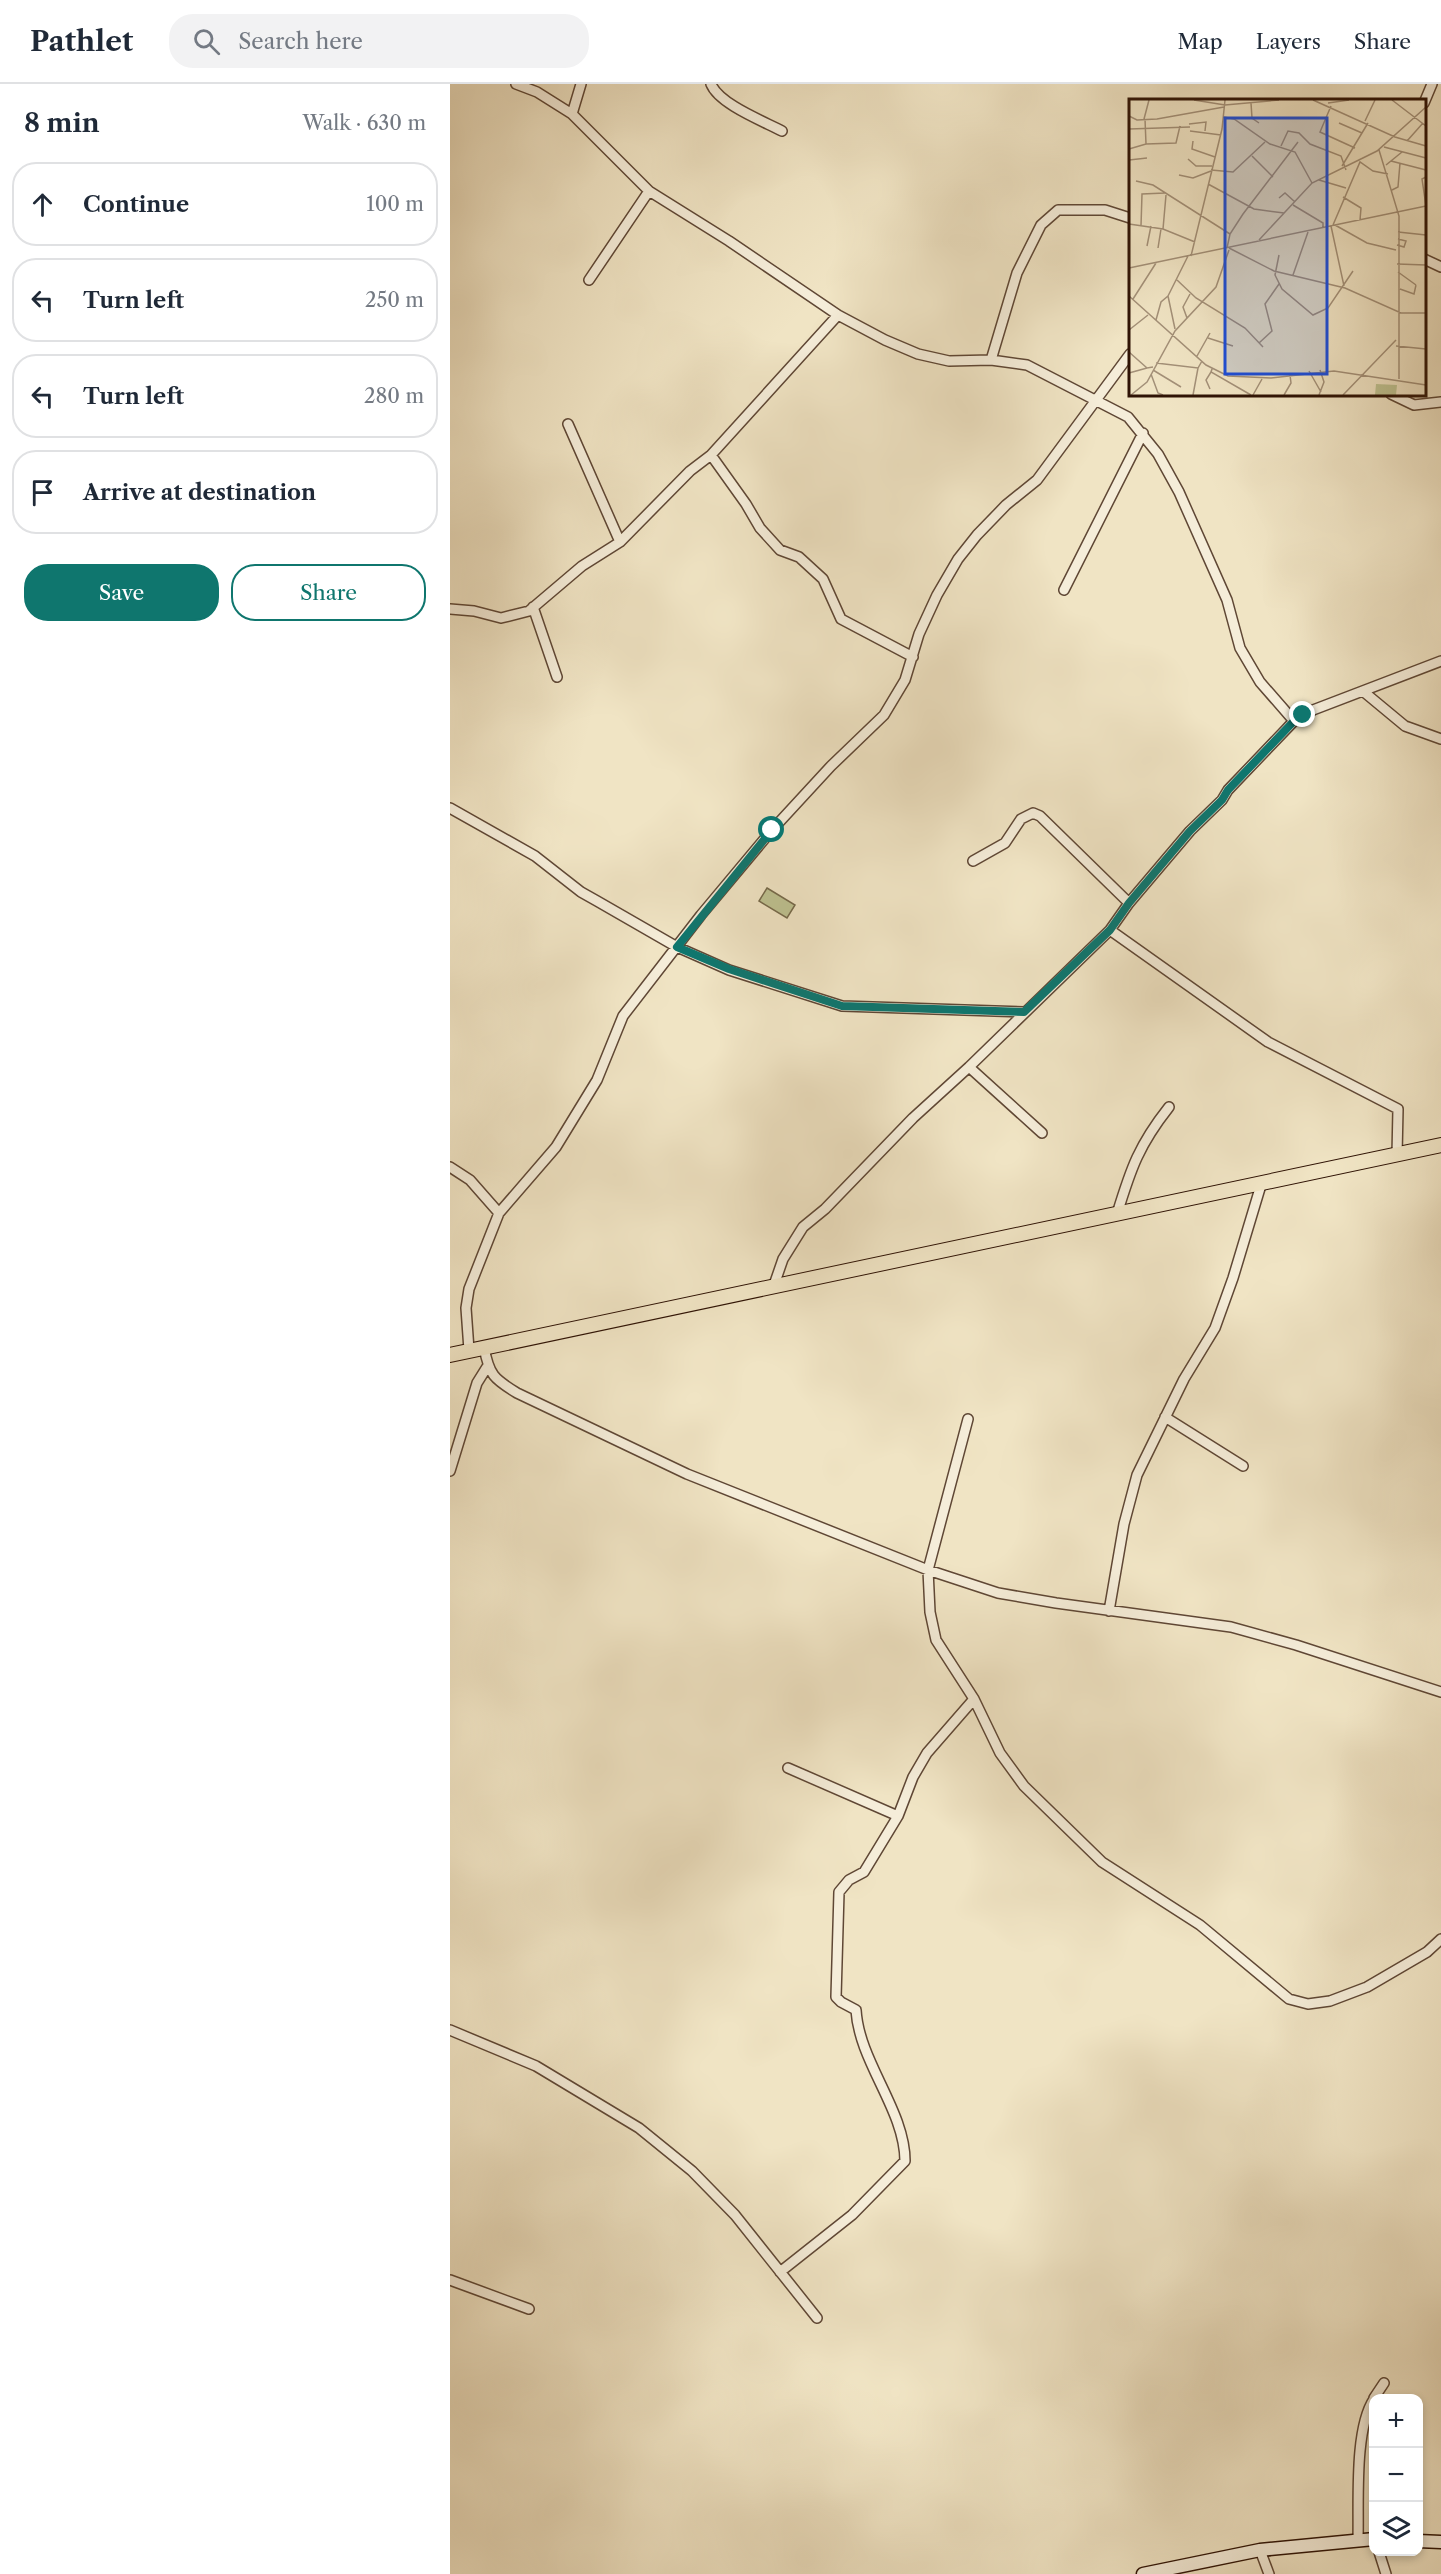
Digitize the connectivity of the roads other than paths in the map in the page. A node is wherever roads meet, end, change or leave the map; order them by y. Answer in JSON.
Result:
{"nodes":[{"id":1,"x":516,"y":84,"type":"edge"},
{"id":2,"x":581,"y":84,"type":"edge"},
{"id":3,"x":711,"y":84,"type":"edge"},
{"id":4,"x":1432,"y":84,"type":"edge"},
{"id":5,"x":1426,"y":100,"type":"edge"},
{"id":6,"x":572,"y":114,"type":"junction"},
{"id":7,"x":782,"y":131,"type":"dead end"},
{"id":8,"x":649,"y":191,"type":"junction"},
{"id":9,"x":1129,"y":217,"type":"edge"},
{"id":10,"x":1426,"y":260,"type":"edge"},
{"id":11,"x":1441,"y":267,"type":"edge"},
{"id":12,"x":589,"y":280,"type":"dead end"},
{"id":13,"x":838,"y":315,"type":"junction"},
{"id":14,"x":1129,"y":357,"type":"edge"},
{"id":15,"x":991,"y":360,"type":"junction"},
{"id":16,"x":1394,"y":396,"type":"edge"},
{"id":17,"x":1097,"y":400,"type":"junction"},
{"id":18,"x":1441,"y":402,"type":"edge"},
{"id":19,"x":568,"y":424,"type":"dead end"},
{"id":20,"x":1143,"y":433,"type":"junction"},
{"id":21,"x":711,"y":455,"type":"junction"},
{"id":22,"x":620,"y":542,"type":"junction"},
{"id":23,"x":1064,"y":590,"type":"dead end"},
{"id":24,"x":533,"y":608,"type":"junction"},
{"id":25,"x":450,"y":609,"type":"edge"},
{"id":26,"x":913,"y":657,"type":"junction"},
{"id":27,"x":1441,"y":661,"type":"edge"},
{"id":28,"x":556,"y":677,"type":"dead end"},
{"id":29,"x":1364,"y":692,"type":"junction"},
{"id":30,"x":1294,"y":721,"type":"junction"},
{"id":31,"x":1441,"y":739,"type":"edge"},
{"id":32,"x":450,"y":808,"type":"edge"},
{"id":33,"x":973,"y":861,"type":"dead end"},
{"id":34,"x":1129,"y":903,"type":"junction"},
{"id":35,"x":1110,"y":930,"type":"junction"},
{"id":36,"x":677,"y":947,"type":"junction"},
{"id":37,"x":1024,"y":1012,"type":"junction"},
{"id":38,"x":969,"y":1068,"type":"junction"},
{"id":39,"x":1169,"y":1107,"type":"dead end"},
{"id":40,"x":1042,"y":1133,"type":"dead end"},
{"id":41,"x":1441,"y":1145,"type":"edge"},
{"id":42,"x":1397,"y":1155,"type":"junction"},
{"id":43,"x":450,"y":1167,"type":"edge"},
{"id":44,"x":1261,"y":1185,"type":"junction"},
{"id":45,"x":499,"y":1213,"type":"junction"},
{"id":46,"x":1117,"y":1214,"type":"junction"},
{"id":47,"x":774,"y":1285,"type":"junction"},
{"id":48,"x":484,"y":1347,"type":"junction"},
{"id":49,"x":469,"y":1350,"type":"junction"},
{"id":50,"x":450,"y":1354,"type":"edge"},
{"id":51,"x":487,"y":1366,"type":"junction"},
{"id":52,"x":1165,"y":1417,"type":"junction"},
{"id":53,"x":968,"y":1419,"type":"dead end"},
{"id":54,"x":1243,"y":1467,"type":"dead end"},
{"id":55,"x":450,"y":1471,"type":"edge"},
{"id":56,"x":928,"y":1570,"type":"junction"},
{"id":57,"x":1109,"y":1611,"type":"junction"},
{"id":58,"x":1441,"y":1692,"type":"edge"},
{"id":59,"x":974,"y":1699,"type":"junction"},
{"id":60,"x":788,"y":1768,"type":"dead end"},
{"id":61,"x":898,"y":1816,"type":"junction"},
{"id":62,"x":1441,"y":1939,"type":"edge"},
{"id":63,"x":450,"y":2030,"type":"edge"},
{"id":64,"x":780,"y":2272,"type":"junction"},
{"id":65,"x":450,"y":2280,"type":"edge"},
{"id":66,"x":529,"y":2308,"type":"dead end"},
{"id":67,"x":816,"y":2318,"type":"dead end"},
{"id":68,"x":1384,"y":2383,"type":"dead end"},
{"id":69,"x":1377,"y":2394,"type":"edge"},
{"id":70,"x":1369,"y":2406,"type":"edge"},
{"id":71,"x":1369,"y":2539,"type":"edge"},
{"id":72,"x":1358,"y":2540,"type":"junction"},
{"id":73,"x":1423,"y":2541,"type":"edge"},
{"id":74,"x":1441,"y":2542,"type":"edge"},
{"id":75,"x":1260,"y":2550,"type":"junction"},
{"id":76,"x":1380,"y":2556,"type":"edge"},
{"id":77,"x":1143,"y":2574,"type":"edge"},
{"id":78,"x":1269,"y":2574,"type":"edge"},
{"id":79,"x":1386,"y":2574,"type":"edge"}],
"edges":[{"from":1,"to":6,"type":"street"},
{"from":2,"to":6,"type":"street"},
{"from":3,"to":7,"type":"street"},
{"from":4,"to":5,"type":"street"},
{"from":6,"to":8,"type":"street"},
{"from":8,"to":12,"type":"street"},
{"from":8,"to":13,"type":"street"},
{"from":9,"to":15,"type":"street"},
{"from":10,"to":11,"type":"street"},
{"from":13,"to":15,"type":"street"},
{"from":13,"to":21,"type":"street"},
{"from":14,"to":17,"type":"street"},
{"from":15,"to":17,"type":"street"},
{"from":16,"to":18,"type":"street"},
{"from":17,"to":20,"type":"street"},
{"from":17,"to":26,"type":"street"},
{"from":19,"to":22,"type":"street"},
{"from":20,"to":23,"type":"street"},
{"from":20,"to":30,"type":"street"},
{"from":21,"to":22,"type":"street"},
{"from":21,"to":26,"type":"street"},
{"from":22,"to":24,"type":"street"},
{"from":24,"to":25,"type":"street"},
{"from":24,"to":28,"type":"street"},
{"from":26,"to":36,"type":"street"},
{"from":27,"to":29,"type":"street"},
{"from":29,"to":30,"type":"street"},
{"from":29,"to":31,"type":"street"},
{"from":30,"to":34,"type":"street"},
{"from":32,"to":36,"type":"street"},
{"from":33,"to":34,"type":"street"},
{"from":34,"to":35,"type":"street"},
{"from":35,"to":37,"type":"street"},
{"from":35,"to":42,"type":"street"},
{"from":36,"to":37,"type":"street"},
{"from":36,"to":45,"type":"street"},
{"from":37,"to":38,"type":"street"},
{"from":38,"to":40,"type":"street"},
{"from":38,"to":47,"type":"street"},
{"from":39,"to":46,"type":"street"},
{"from":41,"to":42,"type":"main road"},
{"from":42,"to":44,"type":"main road"},
{"from":43,"to":45,"type":"street"},
{"from":44,"to":46,"type":"main road"},
{"from":44,"to":52,"type":"street"},
{"from":45,"to":49,"type":"street"},
{"from":46,"to":47,"type":"main road"},
{"from":47,"to":48,"type":"main road"},
{"from":48,"to":49,"type":"main road"},
{"from":48,"to":51,"type":"street"},
{"from":49,"to":50,"type":"main road"},
{"from":51,"to":55,"type":"street"},
{"from":51,"to":56,"type":"street"},
{"from":52,"to":54,"type":"street"},
{"from":52,"to":57,"type":"street"},
{"from":53,"to":56,"type":"street"},
{"from":56,"to":57,"type":"street"},
{"from":56,"to":59,"type":"street"},
{"from":57,"to":58,"type":"street"},
{"from":59,"to":61,"type":"street"},
{"from":59,"to":62,"type":"street"},
{"from":60,"to":61,"type":"street"},
{"from":61,"to":64,"type":"street"},
{"from":63,"to":64,"type":"street"},
{"from":64,"to":67,"type":"street"},
{"from":65,"to":66,"type":"street"},
{"from":68,"to":69,"type":"street"},
{"from":70,"to":72,"type":"street"},
{"from":71,"to":72,"type":"main road"},
{"from":72,"to":75,"type":"main road"},
{"from":73,"to":74,"type":"main road"},
{"from":75,"to":77,"type":"main road"},
{"from":75,"to":78,"type":"street"},
{"from":76,"to":79,"type":"street"}]}
